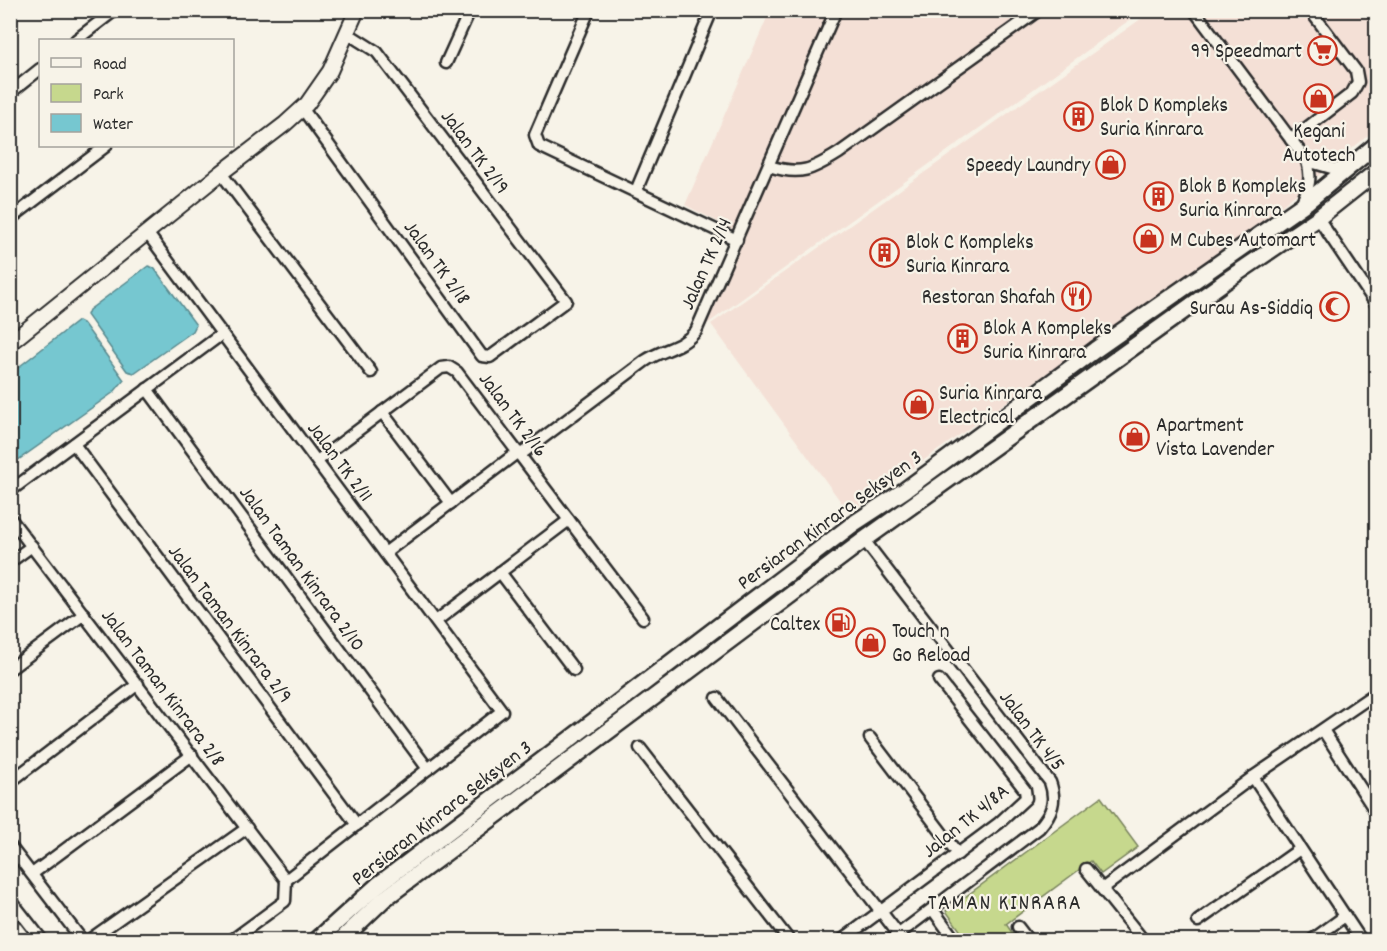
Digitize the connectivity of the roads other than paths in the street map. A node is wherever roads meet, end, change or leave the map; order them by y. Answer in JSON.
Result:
{"nodes":[{"id":1,"x":115,"y":10,"type":"edge"},
{"id":2,"x":357,"y":10,"type":"edge"},
{"id":3,"x":470,"y":10,"type":"edge"},
{"id":4,"x":589,"y":10,"type":"edge"},
{"id":5,"x":712,"y":10,"type":"edge"},
{"id":6,"x":836,"y":10,"type":"edge"},
{"id":7,"x":1039,"y":10,"type":"edge"},
{"id":8,"x":1194,"y":10,"type":"edge"},
{"id":9,"x":1310,"y":10,"type":"edge"},
{"id":10,"x":347,"y":33,"type":"junction"},
{"id":11,"x":77,"y":39,"type":"edge"},
{"id":12,"x":446,"y":63,"type":"dead end"},
{"id":13,"x":39,"y":70,"type":"edge"},
{"id":14,"x":12,"y":90,"type":"edge"},
{"id":15,"x":302,"y":108,"type":"junction"},
{"id":16,"x":1292,"y":140,"type":"junction"},
{"id":17,"x":1377,"y":145,"type":"edge"},
{"id":18,"x":105,"y":147,"type":"edge"},
{"id":19,"x":1307,"y":161,"type":"junction"},
{"id":20,"x":769,"y":166,"type":"junction"},
{"id":21,"x":1354,"y":166,"type":"junction"},
{"id":22,"x":1377,"y":172,"type":"edge"},
{"id":23,"x":221,"y":173,"type":"junction"},
{"id":24,"x":636,"y":191,"type":"junction"},
{"id":25,"x":1321,"y":191,"type":"junction"},
{"id":26,"x":1296,"y":210,"type":"junction"},
{"id":27,"x":1318,"y":218,"type":"junction"},
{"id":28,"x":10,"y":219,"type":"edge"},
{"id":29,"x":148,"y":234,"type":"junction"},
{"id":30,"x":737,"y":240,"type":"junction"},
{"id":31,"x":566,"y":302,"type":"joint"},
{"id":32,"x":1377,"y":304,"type":"edge"},
{"id":33,"x":222,"y":334,"type":"junction"},
{"id":34,"x":10,"y":343,"type":"edge"},
{"id":35,"x":371,"y":372,"type":"dead end"},
{"id":36,"x":147,"y":389,"type":"junction"},
{"id":37,"x":382,"y":412,"type":"junction"},
{"id":38,"x":74,"y":444,"type":"junction"},
{"id":39,"x":519,"y":453,"type":"junction"},
{"id":40,"x":316,"y":461,"type":"junction"},
{"id":41,"x":905,"y":490,"type":"junction"},
{"id":42,"x":10,"y":492,"type":"edge"},
{"id":43,"x":451,"y":503,"type":"junction"},
{"id":44,"x":10,"y":518,"type":"edge"},
{"id":45,"x":569,"y":520,"type":"junction"},
{"id":46,"x":864,"y":540,"type":"junction"},
{"id":47,"x":32,"y":546,"type":"junction"},
{"id":48,"x":385,"y":553,"type":"junction"},
{"id":49,"x":10,"y":562,"type":"edge"},
{"id":50,"x":500,"y":572,"type":"junction"},
{"id":51,"x":782,"y":579,"type":"junction"},
{"id":52,"x":84,"y":614,"type":"junction"},
{"id":53,"x":643,"y":618,"type":"dead end"},
{"id":54,"x":435,"y":621,"type":"junction"},
{"id":55,"x":10,"y":669,"type":"edge"},
{"id":56,"x":574,"y":670,"type":"dead end"},
{"id":57,"x":939,"y":680,"type":"dead end"},
{"id":58,"x":138,"y":684,"type":"junction"},
{"id":59,"x":1377,"y":693,"type":"edge"},
{"id":60,"x":717,"y":698,"type":"dead end"},
{"id":61,"x":1323,"y":730,"type":"junction"},
{"id":62,"x":870,"y":738,"type":"dead end"},
{"id":63,"x":640,"y":748,"type":"dead end"},
{"id":64,"x":192,"y":755,"type":"junction"},
{"id":65,"x":428,"y":769,"type":"junction"},
{"id":66,"x":1253,"y":777,"type":"junction"},
{"id":67,"x":10,"y":782,"type":"edge"},
{"id":68,"x":1377,"y":812,"type":"edge"},
{"id":69,"x":357,"y":825,"type":"junction"},
{"id":70,"x":247,"y":828,"type":"junction"},
{"id":71,"x":10,"y":846,"type":"edge"},
{"id":72,"x":1300,"y":849,"type":"junction"},
{"id":73,"x":958,"y":854,"type":"junction"},
{"id":74,"x":1086,"y":869,"type":"dead end"},
{"id":75,"x":32,"y":874,"type":"junction"},
{"id":76,"x":286,"y":880,"type":"junction"},
{"id":77,"x":1102,"y":889,"type":"junction"},
{"id":78,"x":10,"y":899,"type":"edge"},
{"id":79,"x":933,"y":910,"type":"junction"},
{"id":80,"x":881,"y":912,"type":"junction"},
{"id":81,"x":1345,"y":916,"type":"junction"},
{"id":82,"x":1198,"y":921,"type":"dead end"},
{"id":83,"x":1018,"y":927,"type":"dead end"},
{"id":84,"x":895,"y":938,"type":"edge"},
{"id":85,"x":950,"y":938,"type":"edge"},
{"id":86,"x":42,"y":940,"type":"edge"},
{"id":87,"x":82,"y":940,"type":"edge"},
{"id":88,"x":89,"y":940,"type":"edge"},
{"id":89,"x":232,"y":940,"type":"edge"},
{"id":90,"x":317,"y":940,"type":"edge"},
{"id":91,"x":341,"y":940,"type":"edge"},
{"id":92,"x":789,"y":940,"type":"edge"},
{"id":93,"x":842,"y":940,"type":"edge"},
{"id":94,"x":1028,"y":940,"type":"edge"},
{"id":95,"x":1143,"y":940,"type":"edge"},
{"id":96,"x":1312,"y":940,"type":"edge"},
{"id":97,"x":1361,"y":940,"type":"edge"}],
"edges":[{"from":1,"to":11,"type":"street"},
{"from":2,"to":10,"type":"street"},
{"from":3,"to":12,"type":"street"},
{"from":4,"to":24,"type":"street"},
{"from":5,"to":24,"type":"street"},
{"from":6,"to":20,"type":"street","name":"Jalan TK 2/14"},
{"from":7,"to":20,"type":"street"},
{"from":8,"to":16,"type":"street"},
{"from":9,"to":16,"type":"street"},
{"from":10,"to":15,"type":"street"},
{"from":10,"to":31,"type":"street","name":"Jalan TK 2/19"},
{"from":13,"to":14,"type":"street"},
{"from":15,"to":23,"type":"street"},
{"from":15,"to":31,"type":"street","name":"Jalan TK 2/18"},
{"from":16,"to":19,"type":"street"},
{"from":17,"to":21,"type":"main road","name":"Persiaran Kinrara Seksyen 3"},
{"from":18,"to":28,"type":"street"},
{"from":19,"to":21,"type":"street"},
{"from":19,"to":26,"type":"street"},
{"from":20,"to":30,"type":"street","name":"Jalan TK 2/14"},
{"from":21,"to":25,"type":"main road","name":"Persiaran Kinrara Seksyen 3"},
{"from":22,"to":27,"type":"main road","name":"Persiaran Kinrara Seksyen 3"},
{"from":23,"to":29,"type":"street"},
{"from":23,"to":35,"type":"street"},
{"from":24,"to":30,"type":"street"},
{"from":25,"to":26,"type":"main road","name":"Persiaran Kinrara Seksyen 3"},
{"from":25,"to":27,"type":"street"},
{"from":26,"to":27,"type":"street"},
{"from":26,"to":41,"type":"main road","name":"Persiaran Kinrara Seksyen 3"},
{"from":27,"to":32,"type":"street"},
{"from":27,"to":46,"type":"main road","name":"Persiaran Kinrara Seksyen 3"},
{"from":29,"to":33,"type":"street","name":"Jalan TK 2/11"},
{"from":29,"to":34,"type":"street"},
{"from":30,"to":39,"type":"street","name":"Jalan TK 2/14"},
{"from":33,"to":36,"type":"street"},
{"from":33,"to":40,"type":"street","name":"Jalan TK 2/11"},
{"from":36,"to":38,"type":"street"},
{"from":36,"to":65,"type":"street","name":"Jalan Taman Kinrara 2/10"},
{"from":37,"to":39,"type":"street","name":"Jalan TK 2/16"},
{"from":37,"to":40,"type":"street","name":"Jalan TK 2/16"},
{"from":37,"to":43,"type":"street"},
{"from":38,"to":42,"type":"street"},
{"from":38,"to":69,"type":"street","name":"Jalan Taman Kinrara 2/9"},
{"from":39,"to":43,"type":"street","name":"Jalan TK 2/14"},
{"from":39,"to":45,"type":"street","name":"Jalan TK 2/16"},
{"from":40,"to":48,"type":"street","name":"Jalan TK 2/11"},
{"from":41,"to":46,"type":"main road"},
{"from":41,"to":51,"type":"main road","name":"Persiaran Kinrara Seksyen 3"},
{"from":43,"to":48,"type":"street","name":"Jalan TK 2/14"},
{"from":44,"to":47,"type":"street","name":"Jalan Taman Kinrara 2/8"},
{"from":45,"to":50,"type":"street"},
{"from":45,"to":53,"type":"street","name":"Jalan TK 2/16"},
{"from":46,"to":51,"type":"main road"},
{"from":46,"to":79,"type":"street","name":"Jalan TK 4/5"},
{"from":46,"to":91,"type":"main road","name":"Persiaran Kinrara Seksyen 3"},
{"from":47,"to":49,"type":"street"},
{"from":47,"to":52,"type":"street","name":"Jalan Taman Kinrara 2/8"},
{"from":48,"to":54,"type":"street","name":"Jalan TK 2/11"},
{"from":50,"to":54,"type":"street"},
{"from":50,"to":56,"type":"street"},
{"from":51,"to":90,"type":"main road","name":"Persiaran Kinrara Seksyen 3"},
{"from":52,"to":55,"type":"street"},
{"from":52,"to":58,"type":"street","name":"Jalan Taman Kinrara 2/8"},
{"from":54,"to":65,"type":"street","name":"Jalan TK 2/11"},
{"from":57,"to":73,"type":"street","name":"Jalan TK 4/8A"},
{"from":58,"to":64,"type":"street","name":"Jalan Taman Kinrara 2/8"},
{"from":58,"to":67,"type":"street"},
{"from":59,"to":61,"type":"street"},
{"from":60,"to":80,"type":"street"},
{"from":61,"to":66,"type":"street"},
{"from":61,"to":68,"type":"street"},
{"from":62,"to":73,"type":"street"},
{"from":63,"to":92,"type":"street"},
{"from":64,"to":70,"type":"street","name":"Jalan Taman Kinrara 2/8"},
{"from":64,"to":75,"type":"street"},
{"from":65,"to":69,"type":"street"},
{"from":66,"to":72,"type":"street"},
{"from":66,"to":77,"type":"street"},
{"from":69,"to":76,"type":"street"},
{"from":70,"to":76,"type":"street","name":"Jalan Taman Kinrara 2/8"},
{"from":70,"to":88,"type":"street"},
{"from":71,"to":75,"type":"street"},
{"from":72,"to":81,"type":"street"},
{"from":72,"to":82,"type":"street"},
{"from":73,"to":80,"type":"street","name":"Jalan TK 4/8A"},
{"from":74,"to":77,"type":"street"},
{"from":75,"to":87,"type":"street"},
{"from":76,"to":89,"type":"street"},
{"from":77,"to":95,"type":"street"},
{"from":78,"to":86,"type":"street"},
{"from":79,"to":84,"type":"street","name":"Jalan TK 4/5"},
{"from":79,"to":85,"type":"street"},
{"from":80,"to":84,"type":"street"},
{"from":80,"to":93,"type":"street","name":"Jalan TK 4/8A"},
{"from":81,"to":96,"type":"street"},
{"from":81,"to":97,"type":"street"},
{"from":83,"to":94,"type":"street"}]}
